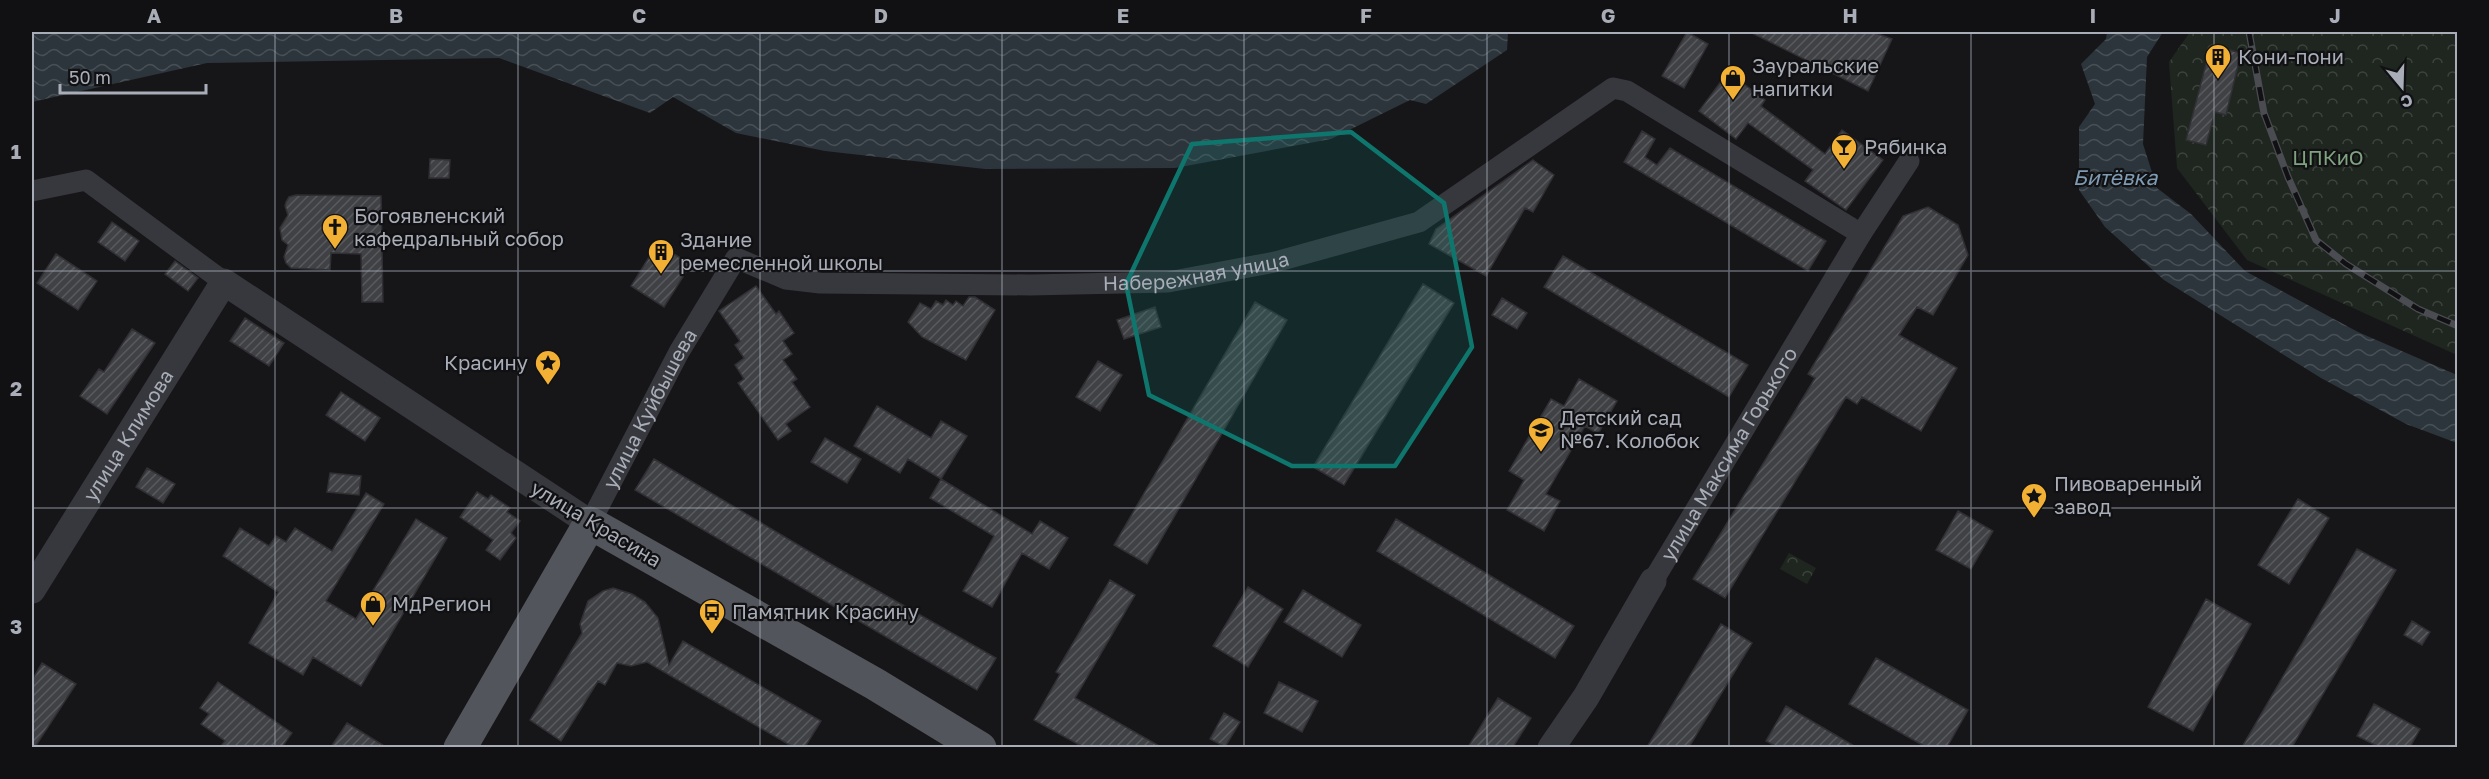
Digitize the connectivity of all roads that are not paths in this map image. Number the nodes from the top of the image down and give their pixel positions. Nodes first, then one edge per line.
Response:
1 (1909, 161) dead end
2 (32, 191) edge
3 (1861, 234) junction
4 (736, 258) joint
5 (224, 282) junction
6 (590, 523) junction
7 (1653, 581) joint
8 (32, 590) edge
9 (968, 745) edge
10 (460, 747) edge
11 (1551, 747) edge

1 - 3 street, улица Максима Горького
2 - 5 street
3 - 4 street, Набережная улица
3 - 7 street, улица Максима Горького
4 - 6 street, улица Куйбышева
5 - 6 street, улица Красина
5 - 8 street, улица Климова
6 - 9 main road, улица Красина
6 - 10 main road, улица Куйбышева
7 - 11 street, улица Максима Горького

